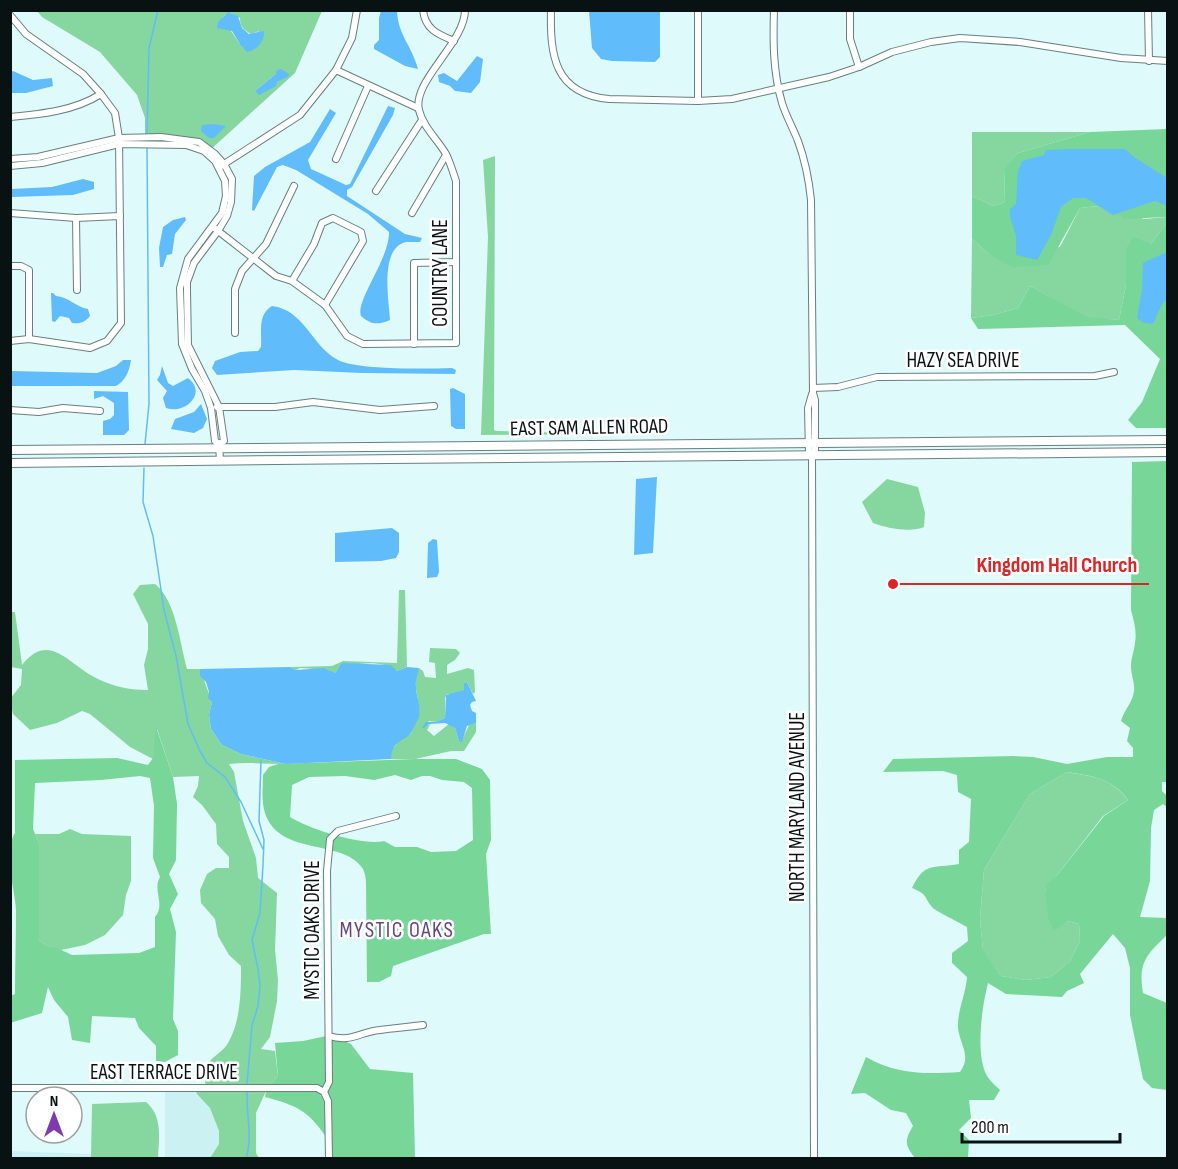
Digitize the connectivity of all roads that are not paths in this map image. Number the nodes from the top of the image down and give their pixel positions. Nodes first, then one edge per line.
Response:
1 (357, 10) edge
2 (423, 10) edge
3 (465, 10) edge
4 (551, 10) edge
5 (698, 10) edge
6 (774, 10) edge
7 (850, 10) edge
8 (1148, 10) edge
9 (10, 15) edge
10 (454, 41) junction
11 (1149, 61) junction
12 (1167, 61) edge
13 (858, 67) junction
14 (336, 70) junction
15 (368, 86) junction
16 (778, 88) junction
17 (101, 94) junction
18 (698, 101) junction
19 (418, 108) junction
20 (10, 117) edge
21 (422, 120) junction
22 (119, 141) junction
23 (446, 155) junction
24 (10, 159) edge
25 (336, 159) dead end
26 (221, 165) junction
27 (10, 166) edge
28 (294, 186) dead end
29 (376, 191) dead end
30 (10, 213) edge
31 (412, 213) dead end
32 (120, 216) junction
33 (76, 218) junction
34 (215, 229) junction
35 (255, 257) junction
36 (456, 262) junction
37 (10, 266) edge
38 (292, 281) junction
39 (77, 290) dead end
40 (326, 305) junction
41 (235, 333) dead end
42 (29, 339) junction
43 (10, 341) edge
44 (414, 344) junction
45 (1114, 372) dead end
46 (207, 390) junction
47 (813, 390) junction
48 (434, 406) dead end
49 (219, 407) junction
50 (211, 408) junction
51 (10, 410) edge
52 (100, 411) dead end
53 (221, 423) junction
54 (213, 424) junction
55 (1167, 440) edge
56 (812, 443) junction
57 (219, 446) junction
58 (10, 450) edge
59 (1167, 452) edge
60 (812, 454) junction
61 (220, 461) junction
62 (10, 463) edge
63 (396, 816) dead end
64 (423, 1025) dead end
65 (328, 1036) junction
66 (10, 1088) edge
67 (324, 1092) junction
68 (329, 1158) edge
69 (814, 1158) edge

1 - 14 street
2 - 10 street
3 - 10 street
4 - 18 street
5 - 18 street
6 - 16 street, NORTH MARYLAND AVENUE
7 - 13 street
8 - 11 street
9 - 17 street
10 - 19 street
11 - 12 street
11 - 13 street
13 - 16 street
14 - 15 street
14 - 26 street
15 - 19 street
15 - 25 street
16 - 18 street
16 - 47 street, NORTH MARYLAND AVENUE
17 - 20 street
17 - 22 street
19 - 21 street, COUNTRY LANE
21 - 23 street, COUNTRY LANE
21 - 29 street
22 - 24 street
22 - 26 street
22 - 27 street
22 - 32 street
23 - 31 street
23 - 36 street, COUNTRY LANE
26 - 34 street
28 - 35 street
30 - 33 street
32 - 33 street
32 - 42 street
33 - 39 street
34 - 35 street, COUNTRY LANE
34 - 46 street
35 - 38 street, COUNTRY LANE
35 - 41 street
36 - 44 street, COUNTRY LANE
36 - 44 street
37 - 42 street
38 - 40 street, COUNTRY LANE
38 - 40 street
40 - 44 street, COUNTRY LANE
42 - 43 street
45 - 47 street, HAZY SEA DRIVE
46 - 49 street
46 - 50 street
47 - 56 street, NORTH MARYLAND AVENUE
48 - 49 street
49 - 50 street
49 - 53 street
50 - 54 street
51 - 52 street
53 - 54 street
53 - 57 street
54 - 57 street
55 - 56 main road, EAST SAM ALLEN ROAD
56 - 57 main road, EAST SAM ALLEN ROAD
56 - 60 street, NORTH MARYLAND AVENUE
57 - 58 main road, EAST SAM ALLEN ROAD
57 - 61 street
59 - 60 main road
60 - 61 main road
60 - 69 street, NORTH MARYLAND AVENUE
61 - 62 main road
63 - 65 street, MYSTIC OAKS DRIVE
64 - 65 street
65 - 67 street, MYSTIC OAKS DRIVE
66 - 67 street, EAST TERRACE DRIVE
67 - 68 street, MYSTIC OAKS DRIVE

